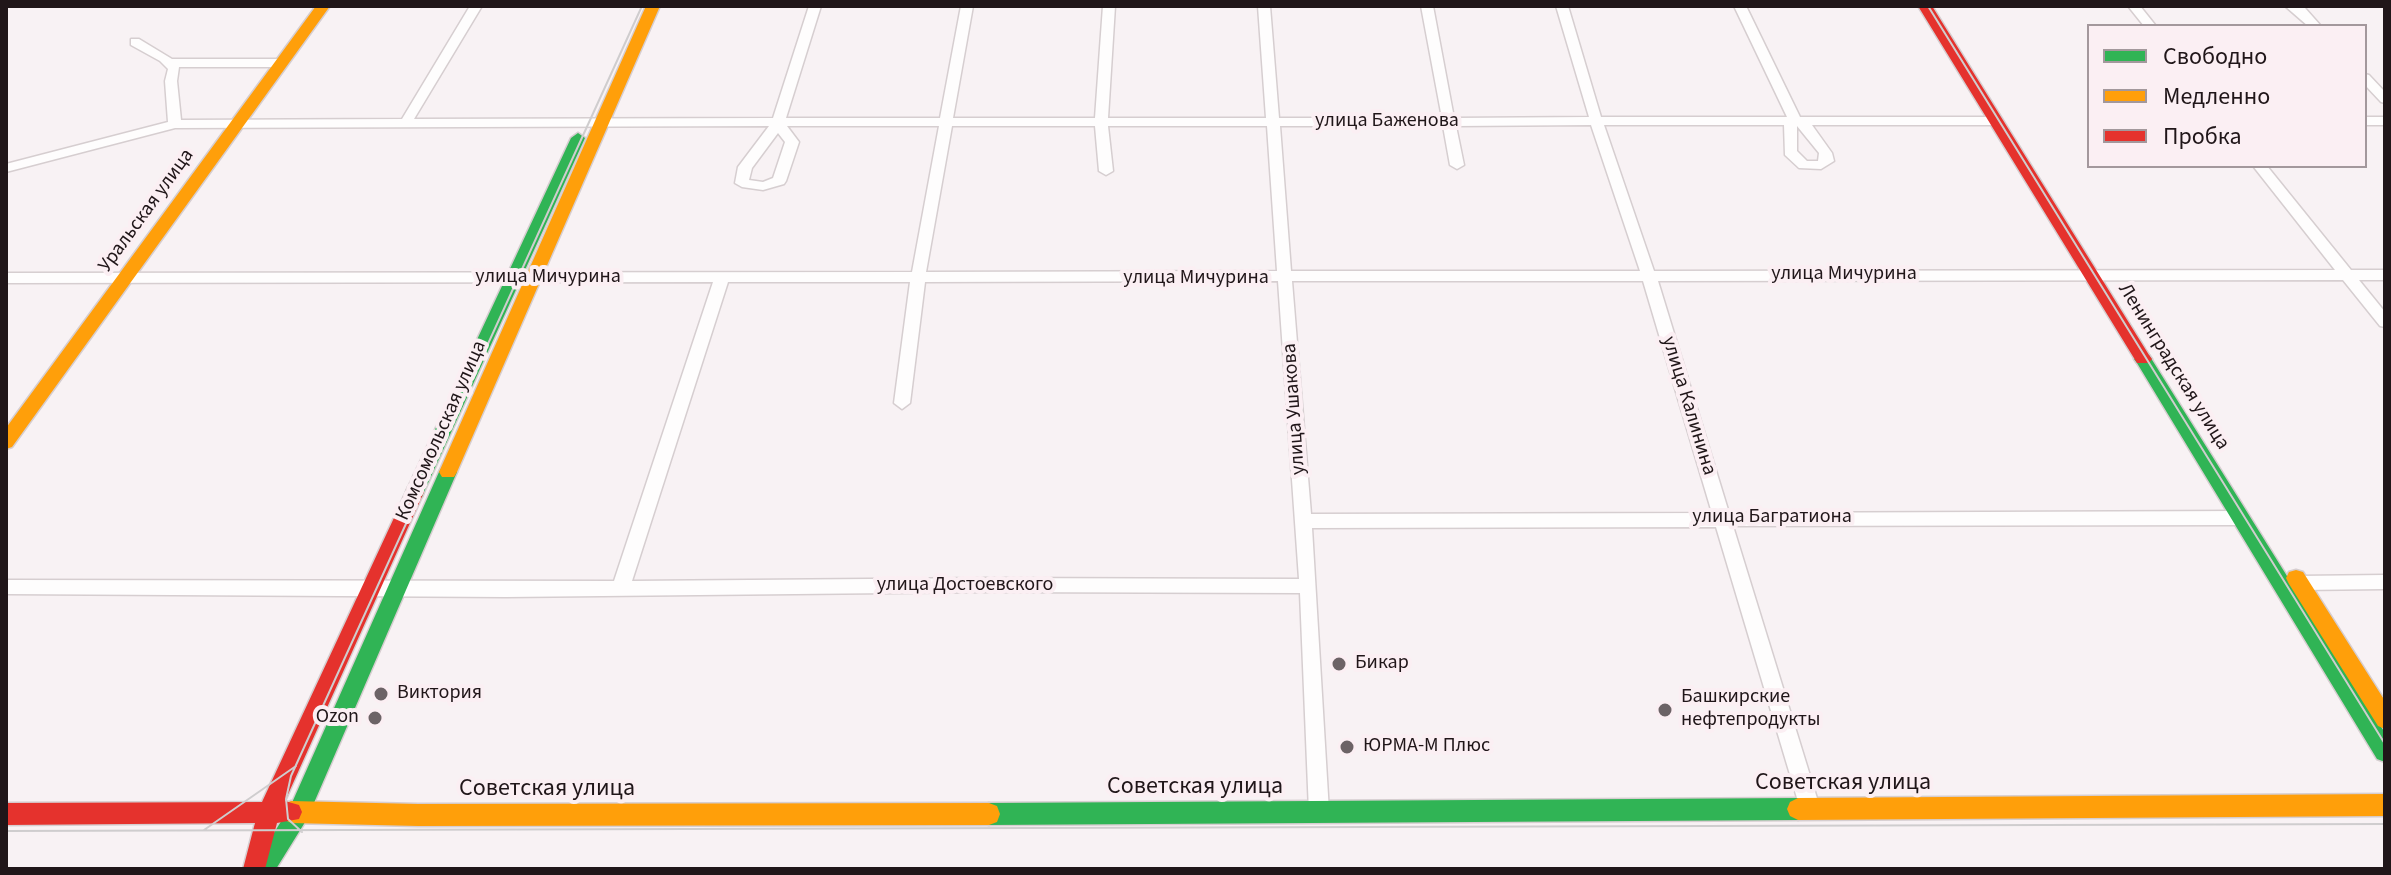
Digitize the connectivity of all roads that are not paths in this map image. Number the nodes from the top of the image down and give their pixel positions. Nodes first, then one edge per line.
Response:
1 (323, 6) edge
2 (476, 6) edge
3 (639, 6) edge
4 (653, 6) edge
5 (815, 6) edge
6 (967, 6) edge
7 (1109, 6) edge
8 (1264, 6) edge
9 (1427, 6) edge
10 (1562, 6) edge
11 (1740, 6) edge
12 (1925, 6) edge
13 (1936, 6) edge
14 (2134, 6) edge
15 (2291, 6) edge
16 (2148, 24) edge
17 (2313, 24) edge
18 (135, 42) dead end
19 (169, 63) junction
20 (282, 63) junction
21 (2367, 80) edge
22 (2385, 99) edge
23 (946, 121) junction
24 (1101, 121) junction
25 (1596, 121) junction
26 (1795, 121) junction
27 (1995, 121) junction
28 (406, 122) junction
29 (1273, 122) junction
30 (1451, 122) junction
31 (238, 123) junction
32 (593, 123) junction
33 (175, 124) junction
34 (778, 124) junction
35 (1457, 165) dead end
36 (6, 168) edge
37 (2262, 168) edge
38 (1106, 171) dead end
39 (2097, 274) junction
40 (2348, 275) junction
41 (2385, 275) edge
42 (126, 276) junction
43 (1649, 276) junction
44 (722, 277) junction
45 (6, 278) edge
46 (523, 279) junction
47 (918, 279) junction
48 (1285, 279) junction
49 (2385, 322) edge
50 (902, 403) dead end
51 (6, 442) edge
52 (2241, 518) junction
53 (1722, 519) junction
54 (1304, 521) junction
55 (2385, 582) edge
56 (2299, 583) junction
57 (1308, 586) junction
58 (6, 587) edge
59 (373, 588) junction
60 (621, 588) junction
61 (397, 590) junction
62 (2385, 719) edge
63 (2385, 752) edge
64 (2385, 805) edge
65 (1810, 808) junction
66 (269, 811) junction
67 (299, 812) junction
68 (1319, 812) junction
69 (6, 814) edge
70 (254, 869) edge
71 (263, 869) edge

1 - 20 main road, Уральская улица
2 - 28 street
3 - 32 main road, Комсомольская улица
4 - 32 main road, Комсомольская улица
5 - 34 street
6 - 23 street
7 - 24 street
8 - 29 street, улица Ушакова
9 - 30 street
10 - 25 street, улица Калинина
11 - 26 street
12 - 27 main road, Ленинградская улица
13 - 39 main road, Ленинградская улица
14 - 16 street
15 - 17 street
18 - 19 street
19 - 20 street
19 - 33 street
20 - 31 main road, Уральская улица
21 - 22 street
23 - 24 street, улица Баженова
23 - 34 street, улица Баженова
23 - 47 street
24 - 29 street, улица Баженова
24 - 38 street
25 - 26 street, улица Баженова
25 - 30 street, улица Баженова
25 - 43 street, улица Калинина
26 - 27 street, улица Баженова
27 - 39 main road, Ленинградская улица
28 - 31 street, улица Баженова
28 - 32 street, улица Баженова
29 - 30 street, улица Баженова
29 - 48 street, улица Ушакова
30 - 35 street
31 - 33 street, улица Баженова
31 - 42 main road, Уральская улица
32 - 34 street, улица Баженова
32 - 46 main road, Комсомольская улица
33 - 36 street, улица Баженова
34 - 34 street
37 - 40 street
39 - 40 street, улица Мичурина
39 - 43 street, улица Мичурина
39 - 52 main road, Ленинградская улица
39 - 56 main road, Ленинградская улица
40 - 41 street, улица Мичурина
40 - 49 street
42 - 45 street, улица Мичурина
42 - 46 street, улица Мичурина
42 - 51 main road, Уральская улица
43 - 48 street, улица Мичурина
43 - 53 street, улица Калинина
44 - 46 street, улица Мичурина
44 - 47 street, улица Мичурина
44 - 60 street
46 - 59 main road, Комсомольская улица
46 - 61 main road, Комсомольская улица
47 - 48 street, улица Мичурина
47 - 50 street
48 - 54 street, улица Ушакова
52 - 53 street, улица Багратиона
52 - 63 main road, Ленинградская улица
53 - 54 street, улица Багратиона
53 - 65 street, улица Калинина
54 - 57 street, улица Ушакова
55 - 56 street
56 - 62 main road, Ленинградская улица
57 - 60 street, улица Достоевского
57 - 68 street, улица Ушакова
58 - 59 street, улица Достоевского
59 - 61 street, улица Достоевского
59 - 66 main road, Комсомольская улица
60 - 61 street, улица Достоевского
61 - 67 main road, Комсомольская улица
64 - 65 main road, Советская улица
65 - 68 main road, Советская улица
66 - 67 main road, Советская улица
66 - 69 main road, Советская улица
66 - 70 main road, Комсомольская улица
67 - 68 main road, Советская улица
67 - 71 main road, Комсомольская улица

